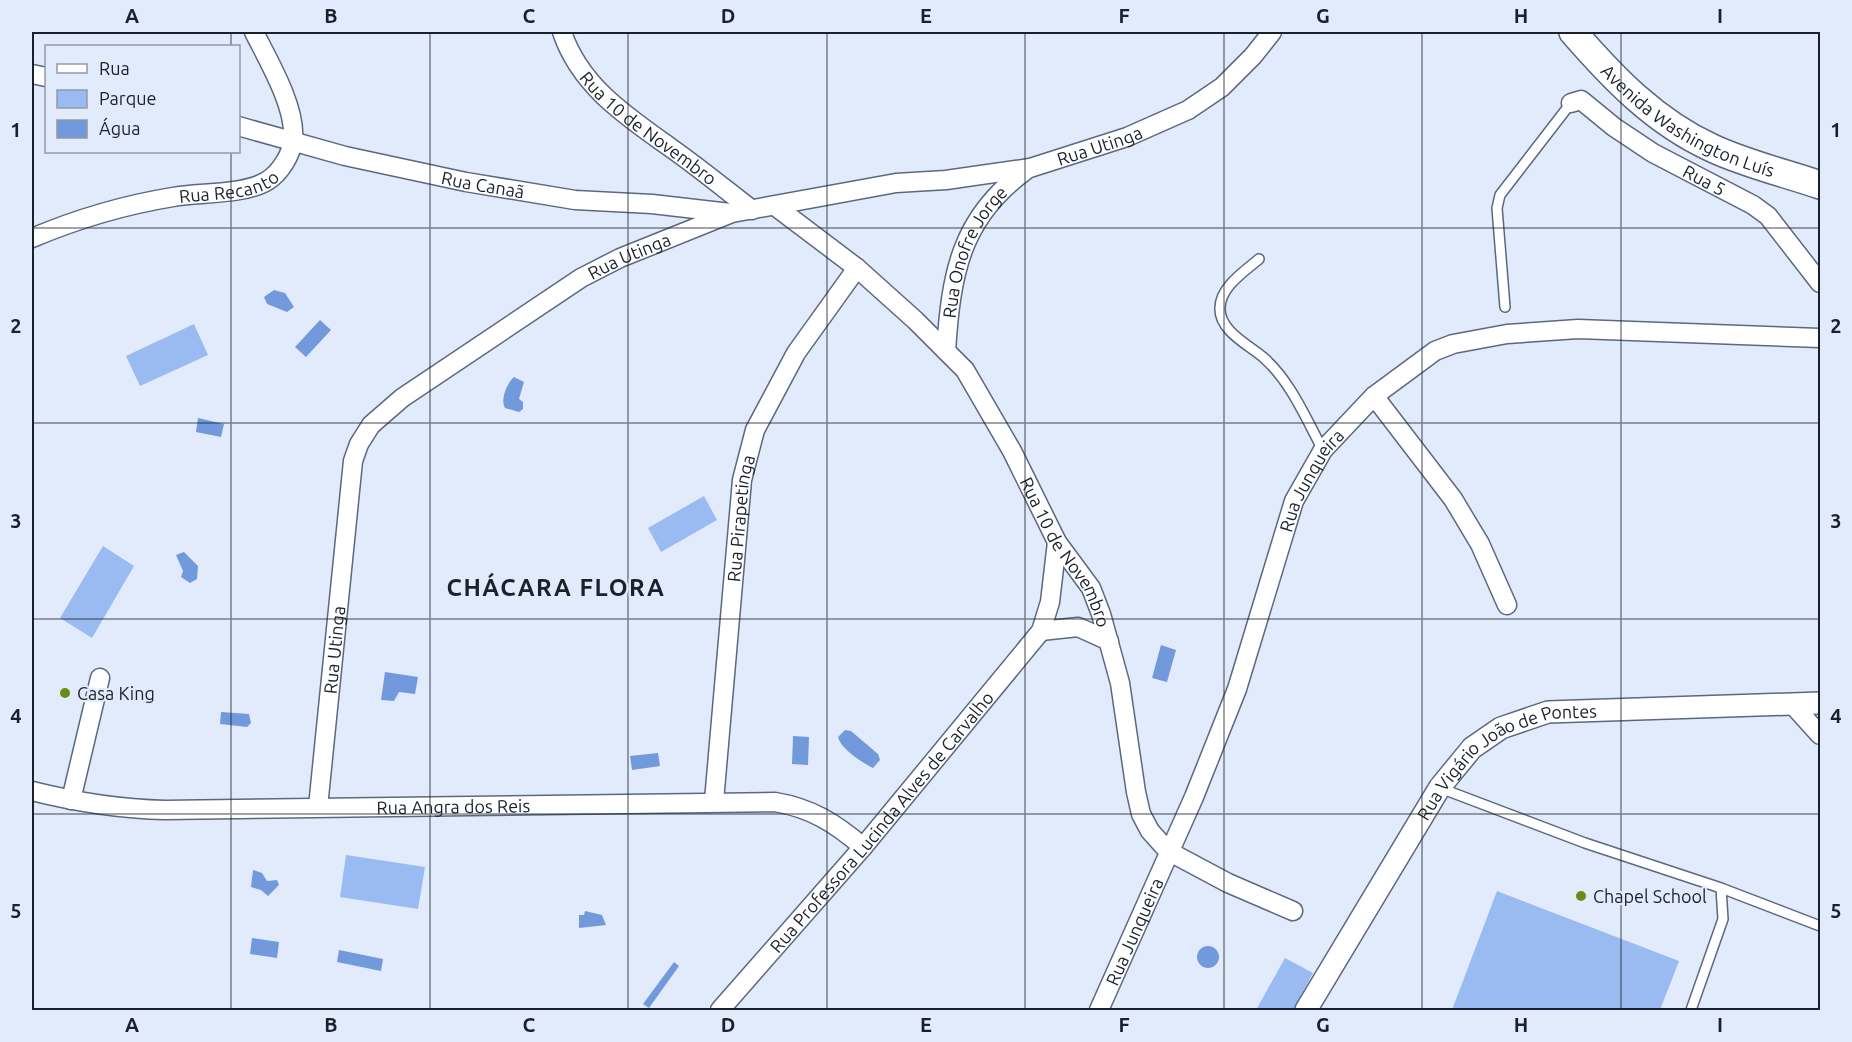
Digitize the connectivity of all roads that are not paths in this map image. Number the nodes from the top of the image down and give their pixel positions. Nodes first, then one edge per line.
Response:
1 (254, 32) edge
2 (562, 32) edge
3 (1272, 32) edge
4 (1573, 32) edge
5 (1571, 103) joint
6 (240, 126) edge
7 (293, 139) junction
8 (1030, 168) junction
9 (1821, 185) edge
10 (775, 206) junction
11 (752, 210) junction
12 (732, 213) junction
13 (32, 238) edge
14 (1259, 259) dead end
15 (857, 268) junction
16 (1821, 284) edge
17 (1505, 307) dead end
18 (1821, 338) edge
19 (946, 351) junction
20 (1374, 396) junction
21 (1323, 450) junction
22 (1057, 542) junction
23 (1508, 605) dead end
24 (1041, 631) junction
25 (1109, 640) junction
26 (100, 678) dead end
27 (1821, 703) edge
28 (1792, 704) junction
29 (1821, 735) edge
30 (1440, 787) junction
31 (32, 791) edge
32 (71, 800) junction
33 (714, 801) junction
34 (318, 807) junction
35 (863, 847) junction
36 (1168, 852) junction
37 (1721, 888) junction
38 (1293, 911) dead end
39 (1821, 926) edge
40 (1310, 1008) edge
41 (720, 1011) edge
42 (1099, 1011) edge
43 (1690, 1011) edge

1 - 7 street
2 - 11 street, Rua 10 de Novembro
3 - 8 street, Rua Utinga
4 - 9 main road, Avenida Washington Luís
5 - 16 street, Rua 5
5 - 17 lane
6 - 7 street, Rua Canaã
7 - 12 street, Rua Canaã
7 - 13 street, Rua Recanto
8 - 10 street, Rua Utinga
8 - 19 street, Rua Onofre Jorge
10 - 11 street, Rua Utinga
10 - 15 street, Rua 10 de Novembro
11 - 12 street, Rua Utinga
12 - 34 street, Rua Utinga
14 - 21 lane
15 - 19 street, Rua 10 de Novembro
15 - 33 street, Rua Pirapetinga
18 - 20 street, Rua Junqueira
19 - 22 street, Rua 10 de Novembro
20 - 21 street, Rua Junqueira
20 - 23 street
21 - 36 street, Rua Junqueira
22 - 24 street, Rua Professora Lucinda Alves de Carvalho
22 - 25 street, Rua 10 de Novembro
24 - 25 street
24 - 35 street, Rua Professora Lucinda Alves de Carvalho
25 - 36 street, Rua 10 de Novembro
26 - 32 street
27 - 28 street, Rua Vigário João de Pontes
28 - 29 street
28 - 30 street, Rua Vigário João de Pontes
30 - 37 lane
30 - 40 street, Rua Vigário João de Pontes
31 - 32 street, Rua Angra dos Reis
32 - 34 street, Rua Angra dos Reis
33 - 34 street, Rua Angra dos Reis
33 - 35 street, Rua Angra dos Reis
35 - 41 street, Rua Professora Lucinda Alves de Carvalho
36 - 38 street, Rua 10 de Novembro
36 - 42 street, Rua Junqueira
37 - 39 lane
37 - 43 lane

